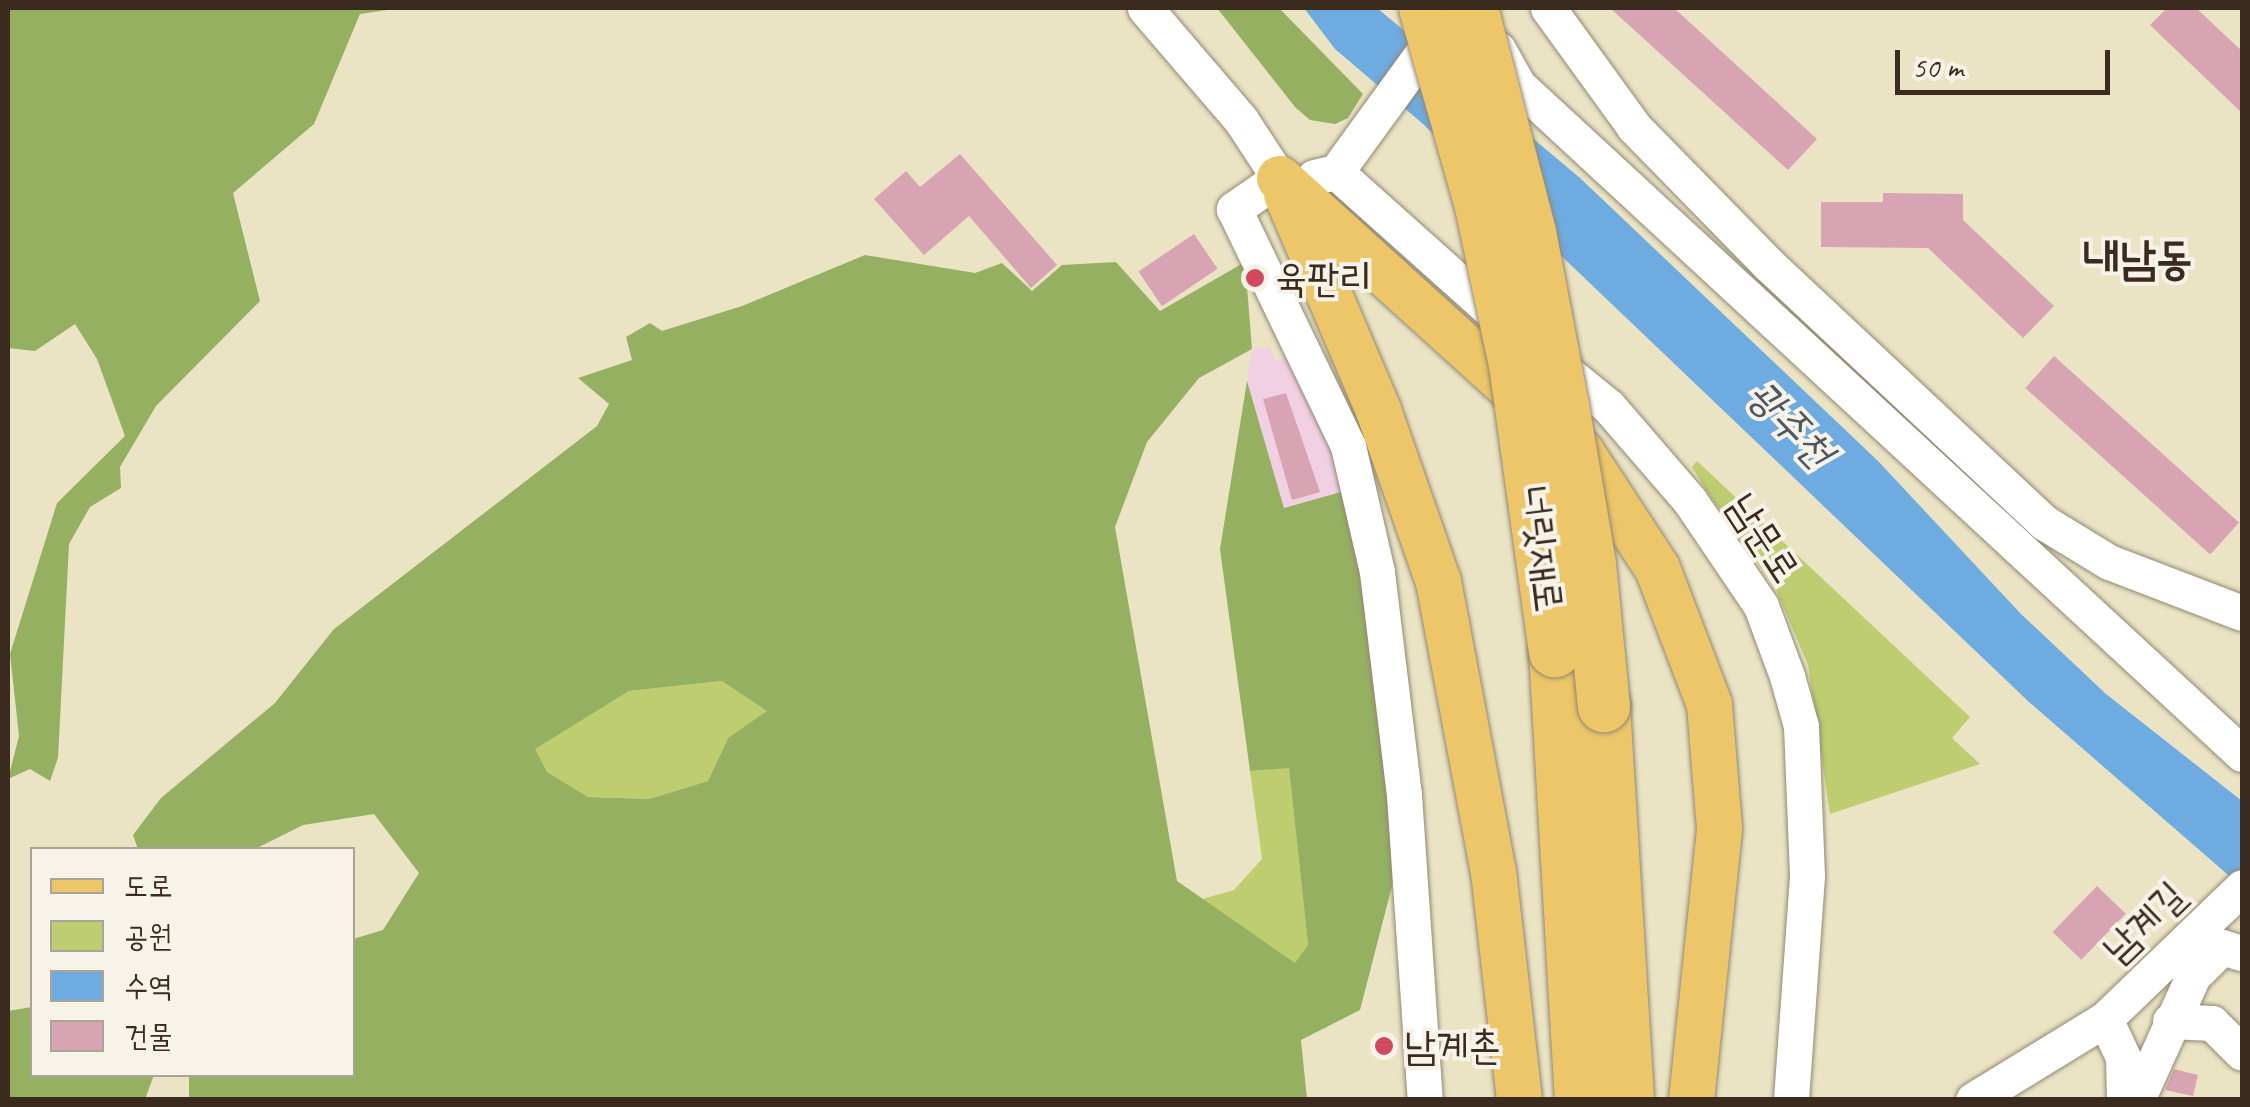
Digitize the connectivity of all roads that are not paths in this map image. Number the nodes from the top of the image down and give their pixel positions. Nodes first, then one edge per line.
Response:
1 (1145, 8) edge
2 (1496, 8) edge
3 (1548, 8) edge
4 (1448, 13) edge
5 (1336, 172) junction
6 (1279, 178) junction
7 (2242, 613) edge
8 (2242, 754) edge
9 (2242, 888) edge
10 (2242, 953) edge
11 (2105, 1019) junction
12 (2170, 1021) junction
13 (2242, 1053) edge
14 (1426, 1100) edge
15 (1519, 1100) edge
16 (1582, 1100) edge
17 (1628, 1100) edge
18 (1692, 1100) edge
19 (1790, 1100) edge
20 (1973, 1100) edge
21 (2124, 1100) edge
22 (2138, 1100) edge

1 - 6 street
2 - 8 street
3 - 7 street
4 - 5 street
4 - 16 highway, 너릿재로, bridge
4 - 17 highway, 너릿재로, bridge
5 - 6 street
5 - 19 street, 남문로
6 - 14 street
6 - 15 main road
6 - 18 main road
9 - 11 street, 남계길
10 - 12 street, 남계길
11 - 20 street, 남계길
11 - 21 street, 남계길
12 - 13 street
12 - 22 street, 남계길

